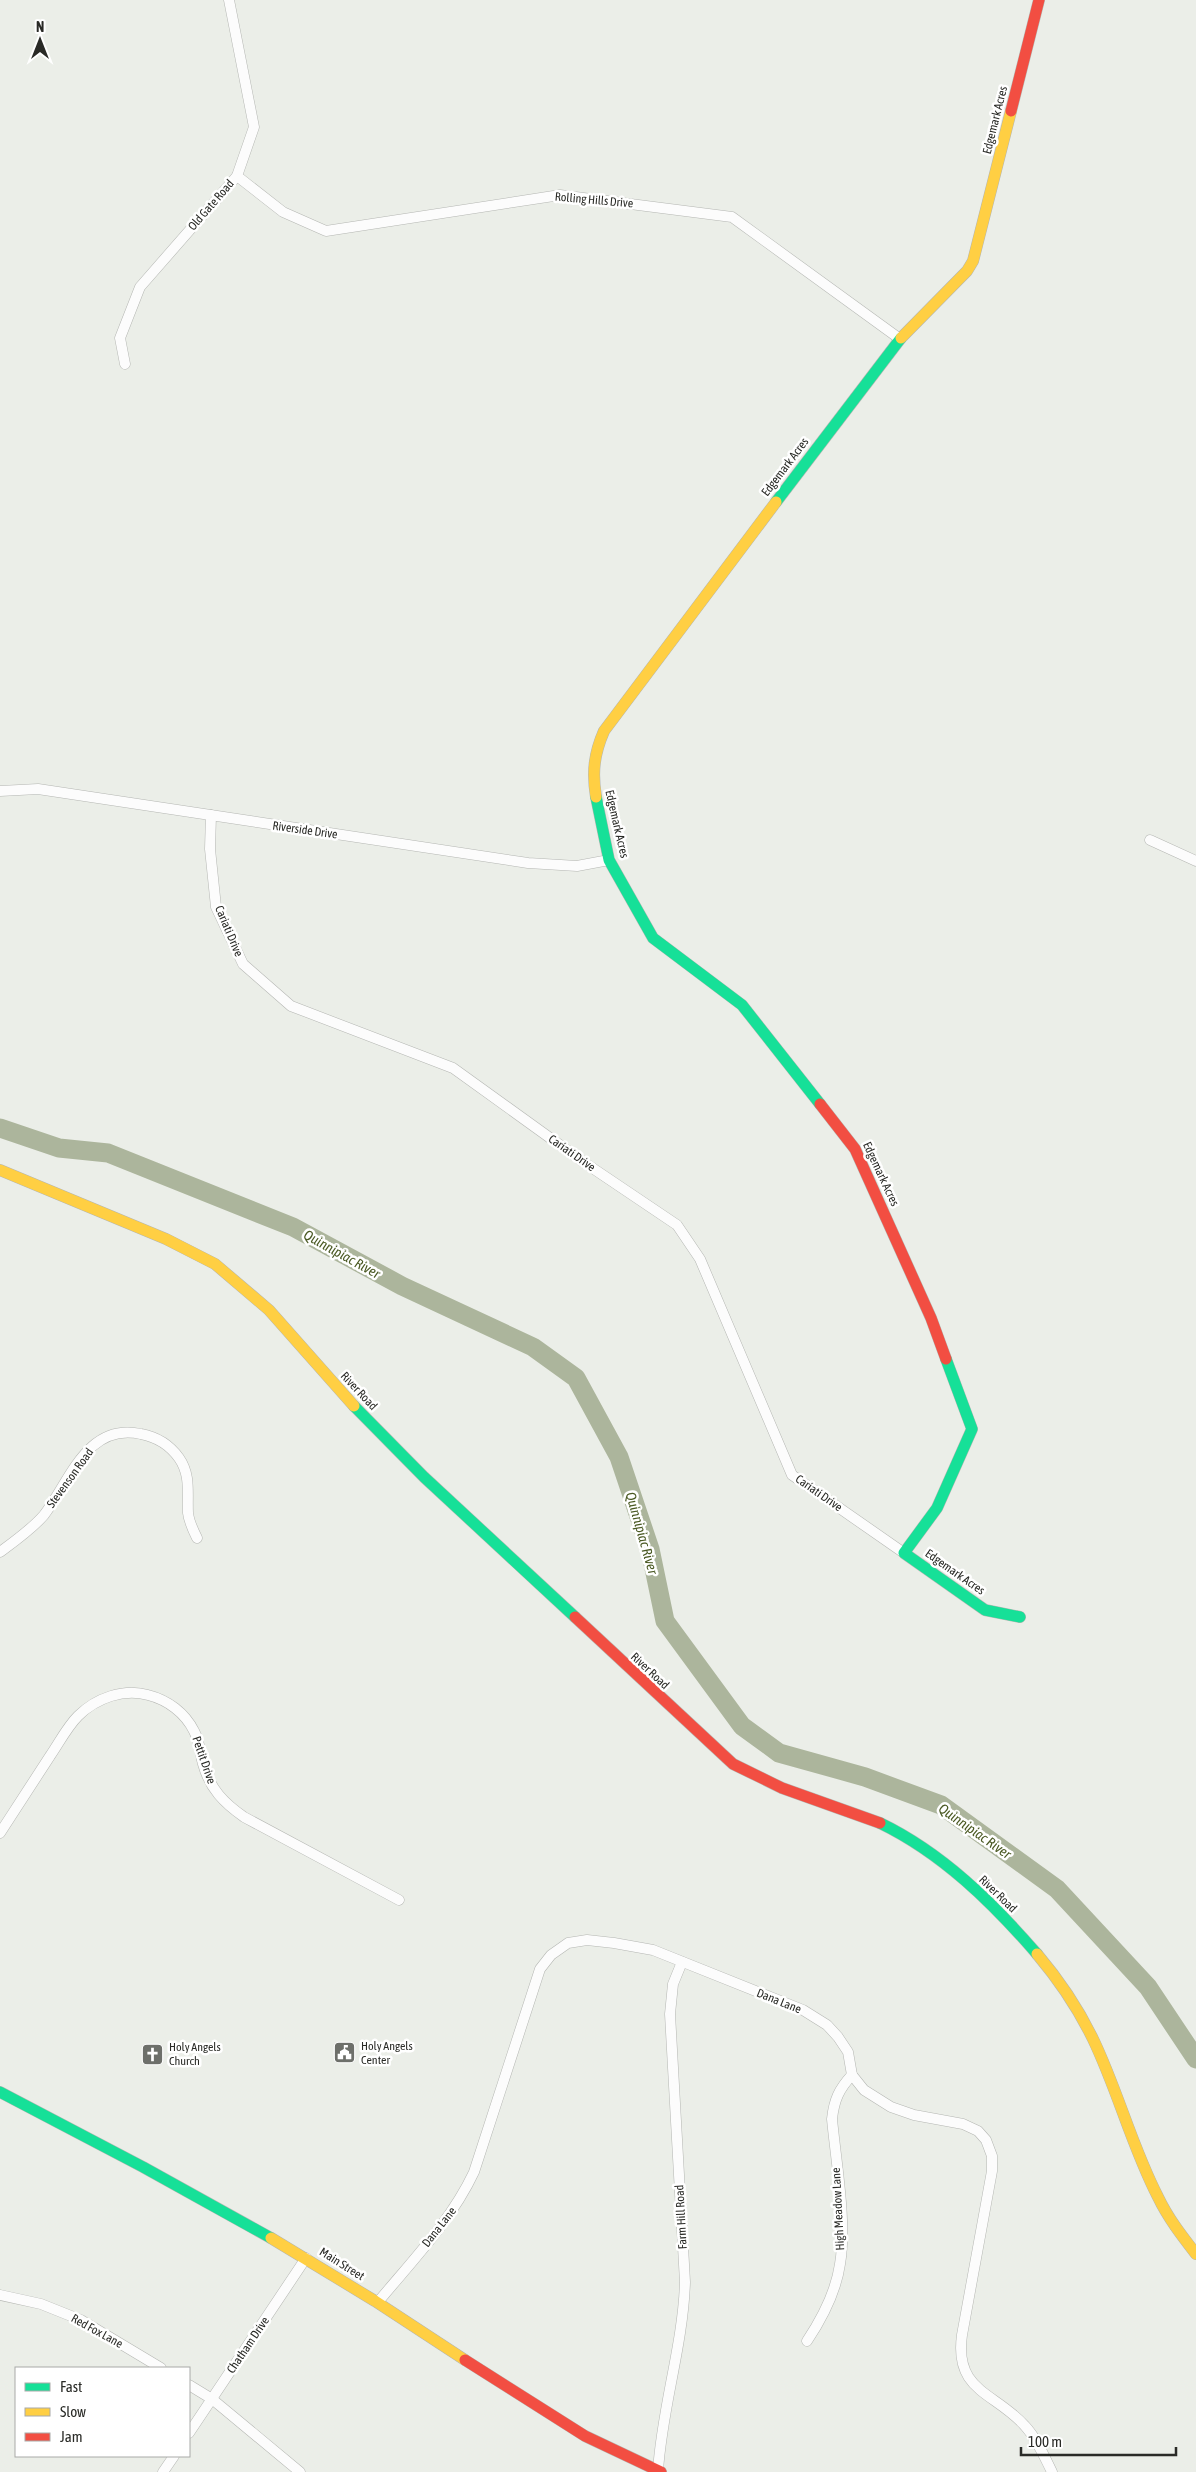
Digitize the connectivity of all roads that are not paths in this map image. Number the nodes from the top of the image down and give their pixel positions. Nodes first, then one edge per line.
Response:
1 (229, 0) edge
2 (1039, 0) edge
3 (237, 176) junction
4 (900, 339) junction
5 (125, 364) dead end
6 (0, 791) edge
7 (210, 815) junction
8 (1150, 840) dead end
9 (609, 860) junction
10 (1196, 861) edge
11 (0, 1170) edge
12 (197, 1538) dead end
13 (0, 1552) edge
14 (904, 1553) junction
15 (1020, 1617) dead end
16 (0, 1833) edge
17 (399, 1900) dead end
18 (682, 1962) junction
19 (852, 2075) junction
20 (0, 2092) edge
21 (1191, 2239) edge
22 (1196, 2254) edge
23 (306, 2258) junction
24 (0, 2295) edge
25 (378, 2302) junction
26 (808, 2341) dead end
27 (159, 2367) edge
28 (190, 2386) edge
29 (212, 2399) junction
30 (190, 2432) edge
31 (173, 2457) edge
32 (163, 2472) edge
33 (300, 2472) edge
34 (660, 2472) edge
35 (1052, 2472) edge

1 - 3 street, Old Gate Road
2 - 4 main road, Edgemark Acres
3 - 4 street, Rolling Hills Drive
3 - 5 street, Old Gate Road
4 - 9 main road, Edgemark Acres
6 - 7 street, Riverside Drive
7 - 9 street, Riverside Drive
7 - 14 street, Cariati Drive
8 - 10 street
9 - 14 main road, Edgemark Acres
11 - 21 main road, River Road
12 - 13 street, Stevenson Road
14 - 15 main road, Edgemark Acres
16 - 17 street, Pettit Drive
18 - 19 street, Dana Lane
18 - 25 street, Dana Lane
18 - 34 street, Farm Hill Road
19 - 26 street, High Meadow Lane
19 - 35 street
20 - 23 main road, Main Street
21 - 22 main road, River Road
23 - 25 main road, Main Street
23 - 29 street, Chatham Drive
24 - 27 street, Red Fox Lane
25 - 34 main road, Main Street
28 - 29 street
29 - 30 street, Chatham Drive
29 - 33 street
31 - 32 street

